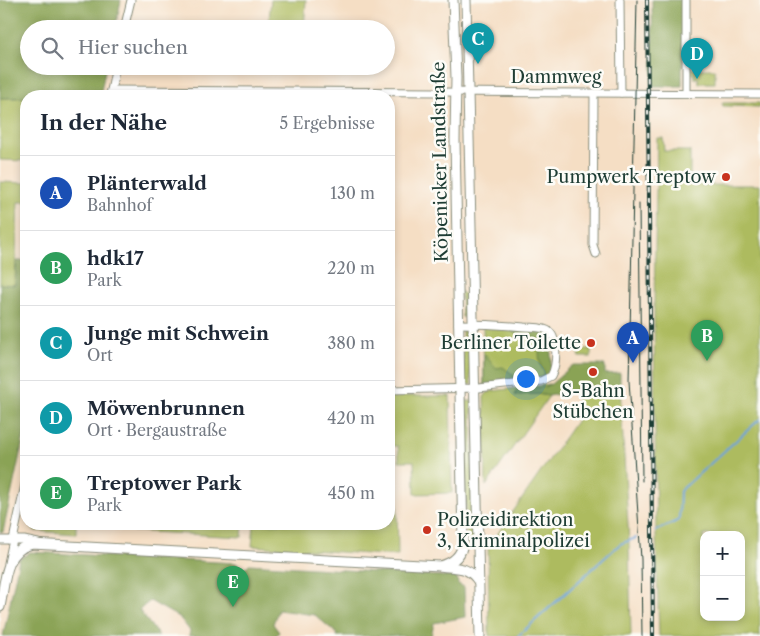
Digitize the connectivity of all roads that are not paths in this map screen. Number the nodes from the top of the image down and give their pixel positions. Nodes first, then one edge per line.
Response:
1 (131, 0) edge
2 (453, 0) edge
3 (466, 0) edge
4 (620, 0) edge
5 (686, 0) edge
6 (126, 20) edge
7 (114, 75) edge
8 (111, 90) edge
9 (455, 92) junction
10 (468, 92) junction
11 (594, 92) junction
12 (395, 93) edge
13 (621, 93) junction
14 (686, 93) junction
15 (760, 94) edge
16 (596, 254) dead end
17 (458, 324) junction
18 (474, 324) junction
19 (475, 388) junction
20 (460, 389) junction
21 (395, 390) edge
22 (20, 506) edge
23 (0, 540) edge
24 (12, 541) junction
25 (44, 544) junction
26 (440, 566) junction
27 (7, 568) junction
28 (478, 582) junction
29 (0, 607) edge
30 (480, 636) edge

1 - 6 street
2 - 9 main road, Köpenicker Landstraße
3 - 10 main road, Köpenicker Landstraße
4 - 13 street
5 - 14 street
7 - 8 street
9 - 10 street, Dammweg
9 - 12 street, Dammweg
9 - 17 main road, Köpenicker Landstraße
10 - 11 street, Dammweg
10 - 18 main road, Köpenicker Landstraße
11 - 13 street, Dammweg
11 - 16 street
13 - 14 street, Dammweg
14 - 15 street, Dammweg
17 - 18 street
17 - 20 main road, Köpenicker Landstraße
18 - 19 main road, Köpenicker Landstraße
18 - 19 street
19 - 20 street
19 - 28 main road, Köpenicker Landstraße
20 - 21 street
20 - 26 main road, Köpenicker Landstraße
22 - 24 street
23 - 24 street
24 - 25 street
24 - 27 street
25 - 26 main road
25 - 27 main road
26 - 28 main road
27 - 29 main road
28 - 30 main road, Köpenicker Landstraße

